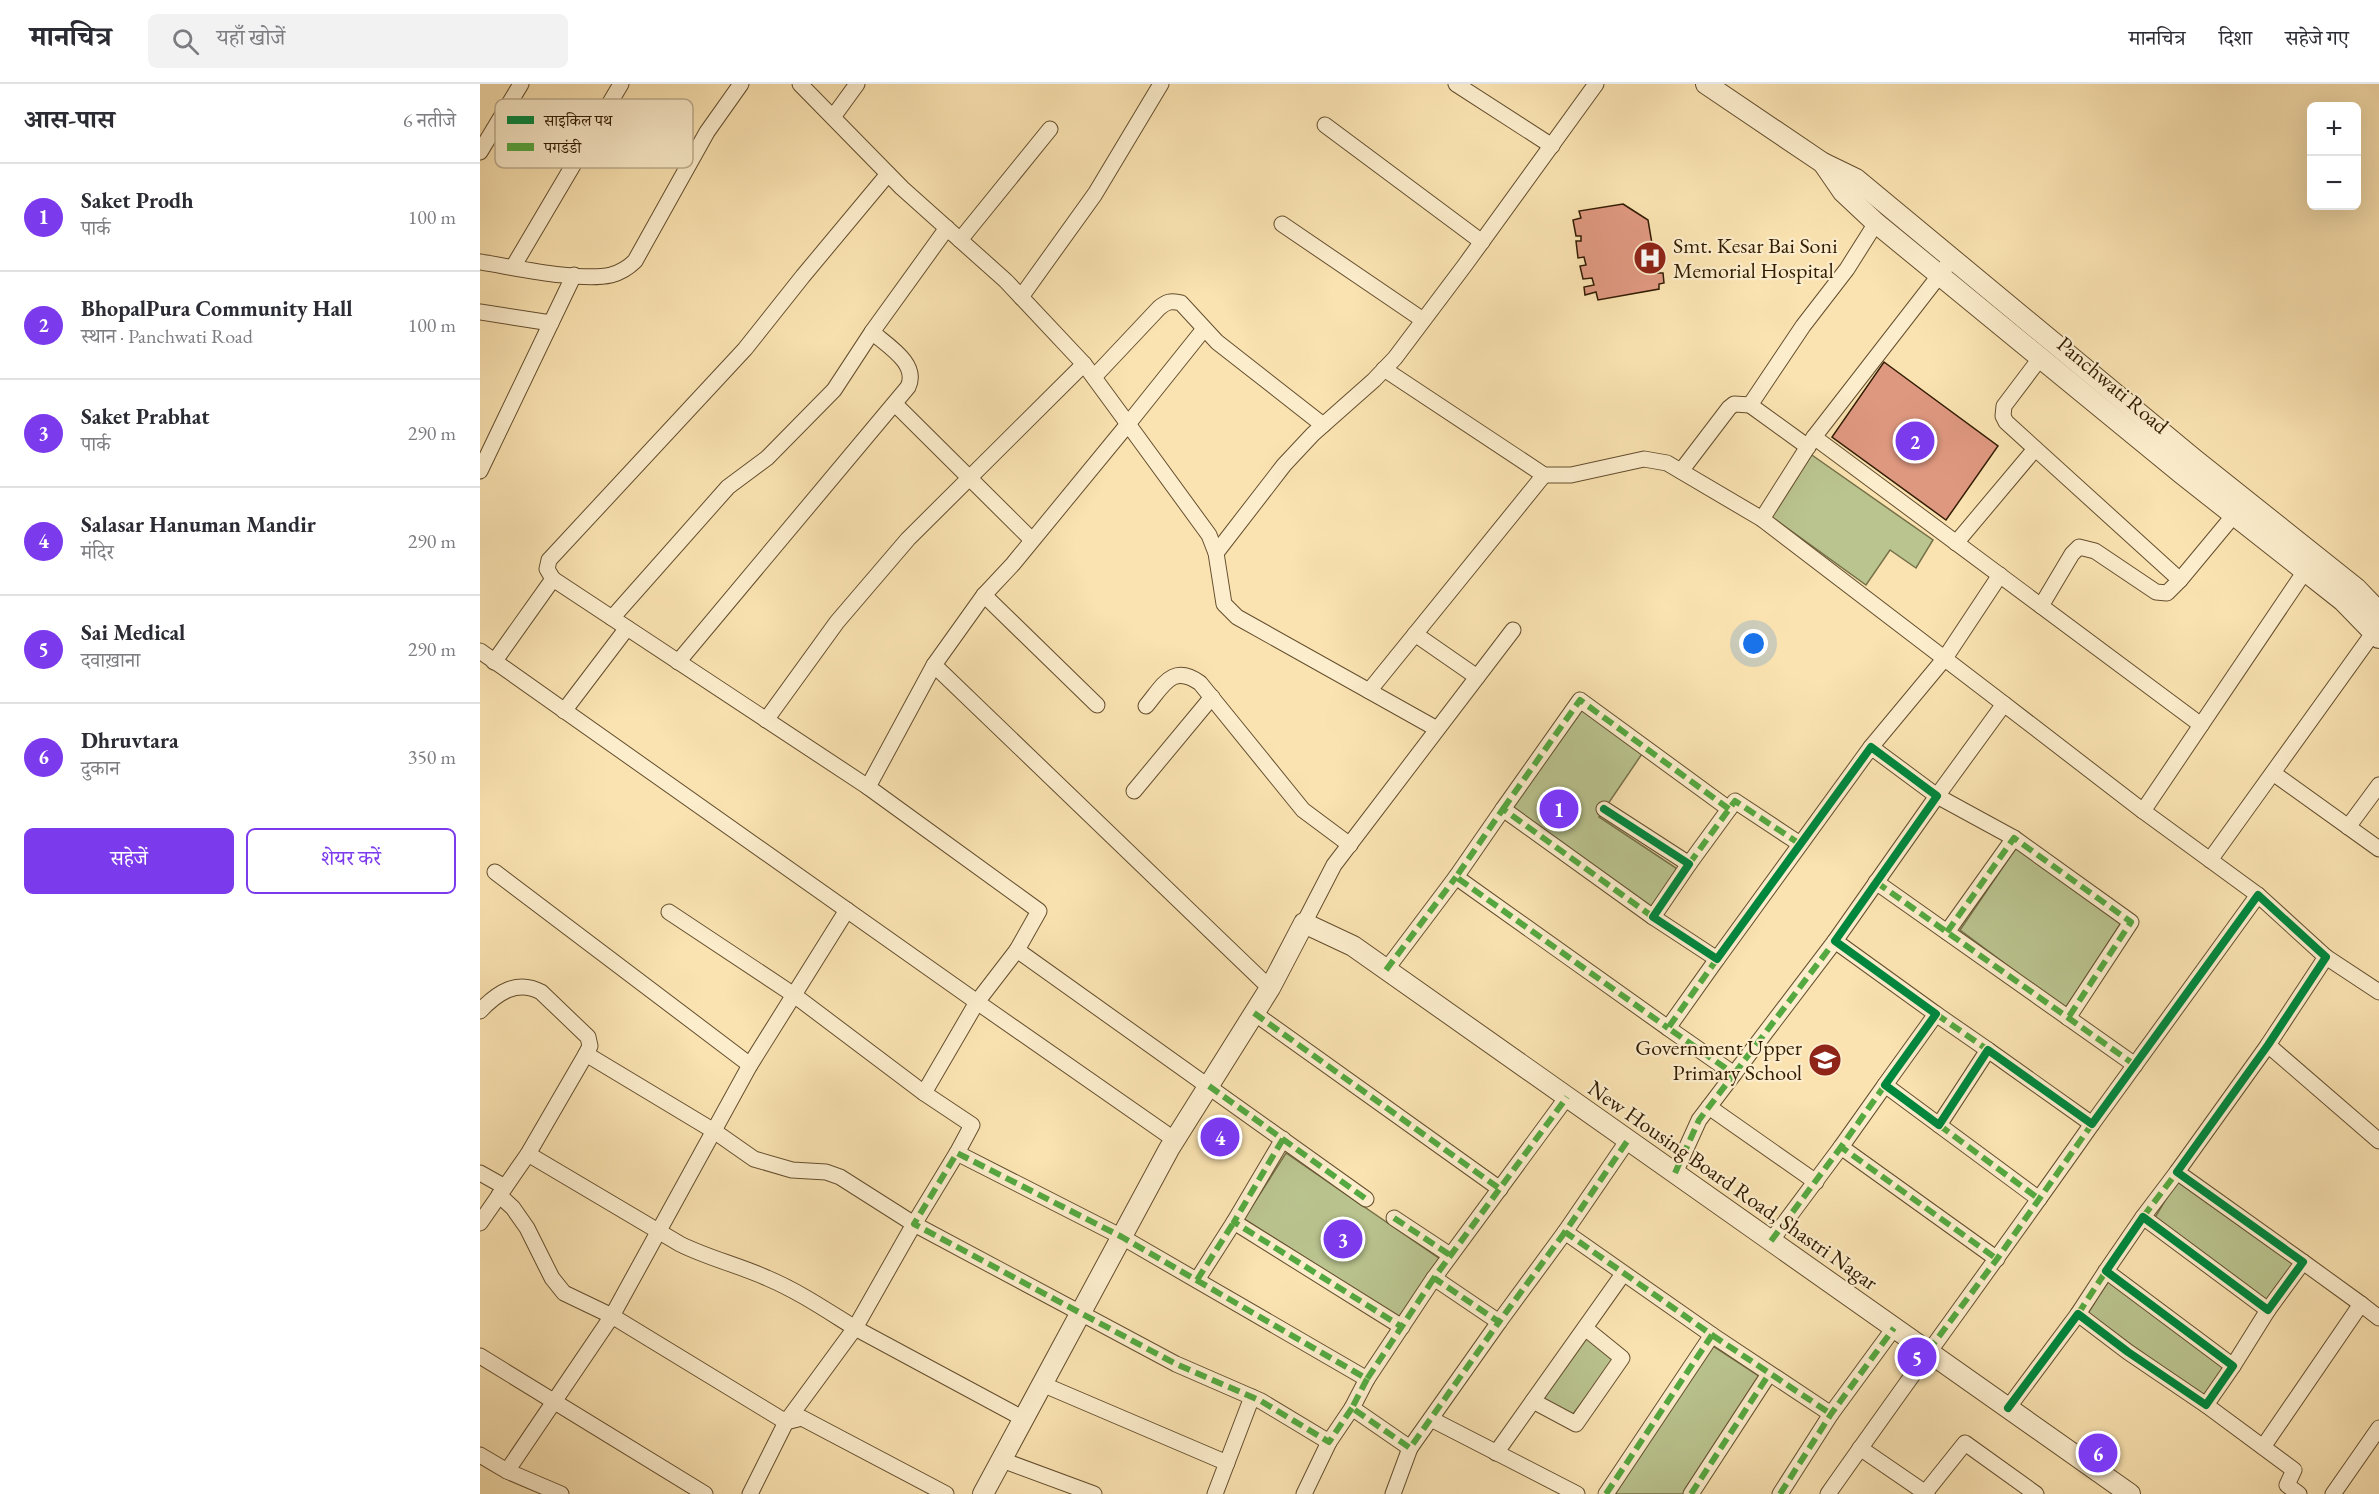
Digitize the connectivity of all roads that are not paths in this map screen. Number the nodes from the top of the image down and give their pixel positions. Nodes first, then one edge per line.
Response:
1 (521, 84) edge
2 (621, 84) edge
3 (741, 84) edge
4 (800, 84) edge
5 (857, 84) edge
6 (1161, 84) edge
7 (1456, 84) edge
8 (1596, 84) edge
9 (1706, 84) edge
10 (512, 99) edge
11 (612, 99) edge
12 (833, 117) junction
13 (1325, 125) dead end
14 (495, 127) edge
15 (1050, 129) dead end
16 (1552, 146) junction
17 (480, 152) edge
18 (693, 157) edge
19 (1823, 163) junction
20 (571, 168) edge
21 (687, 168) edge
22 (888, 174) junction
23 (1876, 223) junction
24 (1282, 224) dead end
25 (947, 228) junction
26 (960, 240) junction
27 (1482, 242) junction
28 (480, 262) edge
29 (513, 267) junction
30 (1946, 267) junction
31 (574, 275) junction
32 (1022, 297) junction
33 (480, 312) edge
34 (1423, 320) junction
35 (551, 323) junction
36 (1204, 330) junction
37 (872, 332) junction
38 (2041, 357) junction
39 (1084, 364) junction
40 (1384, 369) junction
41 (1094, 377) junction
42 (895, 404) junction
43 (1750, 405) junction
44 (1128, 424) junction
45 (1323, 425) junction
46 (1811, 442) junction
47 (2035, 449) junction
48 (480, 471) edge
49 (1681, 471) junction
50 (1544, 475) junction
51 (968, 478) junction
52 (2234, 515) junction
53 (1762, 519) junction
54 (1032, 540) junction
55 (1956, 543) junction
56 (1216, 553) junction
57 (2311, 564) junction
58 (2000, 575) junction
59 (553, 579) junction
60 (2180, 580) junction
61 (984, 595) junction
62 (2041, 606) junction
63 (2379, 612) edge
64 (612, 618) junction
65 (627, 628) junction
66 (1513, 630) dead end
67 (2377, 631) edge
68 (1415, 634) junction
69 (480, 651) edge
70 (1945, 658) junction
71 (494, 662) junction
72 (678, 662) junction
73 (934, 665) junction
74 (1477, 677) junction
75 (1369, 691) junction
76 (1212, 697) junction
77 (2004, 704) junction
78 (1097, 705) dead end
79 (1146, 706) dead end
80 (564, 711) junction
81 (766, 720) junction
82 (2201, 725) junction
83 (1437, 729) junction
84 (1870, 747) junction
85 (2273, 773) junction
86 (2379, 785) edge
87 (868, 787) junction
88 (1134, 791) dead end
89 (1937, 796) junction
90 (1729, 808) junction
91 (1503, 809) junction
92 (1604, 809) dead end
93 (2143, 811) junction
94 (2348, 827) junction
95 (2014, 838) junction
96 (1800, 844) junction
97 (1350, 845) junction
98 (2379, 849) edge
99 (2210, 860) junction
100 (1689, 864) junction
101 (495, 872) dead end
102 (1456, 877) junction
103 (1876, 882) junction
104 (2258, 895) junction
105 (848, 910) junction
106 (669, 912) dead end
107 (1653, 917) junction
108 (1305, 923) junction
109 (1947, 932) junction
110 (1835, 942) junction
111 (1017, 950) junction
112 (2326, 957) junction
113 (1717, 959) junction
114 (1386, 970) junction
115 (1270, 988) junction
116 (2379, 992) edge
117 (794, 995) junction
118 (977, 1002) junction
119 (480, 1011) edge
120 (1254, 1012) junction
121 (1936, 1014) junction
122 (2068, 1018) junction
123 (1668, 1028) junction
124 (2268, 1045) junction
125 (1989, 1050) junction
126 (586, 1054) junction
127 (750, 1065) junction
128 (2135, 1065) junction
129 (1734, 1074) junction
130 (1885, 1085) junction
131 (1209, 1086) junction
132 (924, 1093) junction
133 (1567, 1097) junction
134 (1709, 1107) junction
135 (2092, 1124) junction
136 (1939, 1125) junction
137 (714, 1131) junction
138 (1283, 1139) junction
139 (1175, 1140) junction
140 (1628, 1140) junction
141 (2379, 1141) edge
142 (1842, 1148) junction
143 (957, 1153) junction
144 (528, 1154) junction
145 (2176, 1172) junction
146 (480, 1173) edge
147 (1674, 1173) junction
148 (1816, 1182) junction
149 (1500, 1189) junction
150 (502, 1191) junction
151 (1366, 1199) dead end
152 (2039, 1199) junction
153 (2143, 1217) junction
154 (1394, 1218) dead end
155 (1234, 1222) junction
156 (480, 1223) edge
157 (914, 1224) junction
158 (658, 1231) junction
159 (1565, 1232) junction
160 (1122, 1237) junction
161 (1771, 1241) junction
162 (1450, 1256) junction
163 (1997, 1259) junction
164 (2302, 1262) junction
165 (2106, 1271) junction
166 (1623, 1274) junction
167 (1434, 1278) junction
168 (1197, 1280) junction
169 (2361, 1304) junction
170 (2268, 1310) junction
171 (1080, 1313) junction
172 (2078, 1314) junction
173 (612, 1316) junction
174 (2379, 1318) edge
175 (1499, 1322) junction
176 (1402, 1327) junction
177 (855, 1328) junction
178 (1585, 1328) junction
179 (1894, 1328) junction
180 (1712, 1335) junction
181 (1928, 1351) junction
182 (480, 1356) edge
183 (2233, 1366) junction
184 (1768, 1374) junction
185 (1367, 1379) junction
186 (1042, 1384) junction
187 (1252, 1397) junction
188 (553, 1401) junction
189 (1533, 1401) junction
190 (2206, 1405) junction
191 (1352, 1408) junction
192 (2008, 1408) junction
193 (1831, 1414) junction
194 (1024, 1419) junction
195 (1431, 1419) junction
196 (786, 1422) junction
197 (2379, 1428) edge
198 (1329, 1442) junction
199 (2263, 1447) junction
200 (1410, 1448) junction
201 (1860, 1448) junction
202 (1497, 1453) junction
203 (480, 1455) edge
204 (1002, 1460) junction
205 (1227, 1463) junction
206 (507, 1471) junction
207 (2015, 1488) edge
208 (752, 1490) edge
209 (2118, 1491) edge
210 (1926, 1493) edge
211 (561, 1494) edge
212 (705, 1494) edge
213 (767, 1494) edge
214 (946, 1494) edge
215 (983, 1494) edge
216 (1094, 1494) edge
217 (1215, 1494) edge
218 (1304, 1494) edge
219 (1393, 1494) edge
220 (1577, 1494) edge
221 (1606, 1494) edge
222 (1690, 1494) edge
223 (1780, 1494) edge
224 (1828, 1494) edge
225 (2036, 1494) edge
226 (2298, 1494) edge
227 (2333, 1494) edge

1 - 10 street
2 - 11 street
3 - 18 street
4 - 12 street
5 - 12 street
6 - 32 street
7 - 16 street
8 - 16 street
9 - 19 street, Panchwati Road
12 - 22 street
13 - 27 street
14 - 17 street
15 - 26 street
16 - 27 street
19 - 23 street, Panchwati Road
19 - 30 street, Panchwati Road
20 - 29 street
21 - 31 street
22 - 25 street
22 - 59 street
23 - 30 street, Panchwati Road
23 - 43 street
24 - 34 street
25 - 26 street
25 - 37 street
26 - 32 street
27 - 34 street
28 - 29 street
29 - 31 street
30 - 38 street, Panchwati Road
30 - 46 street
30 - 57 street, Panchwati Road
31 - 35 street
32 - 39 street
33 - 35 street
34 - 40 street
35 - 48 street
36 - 41 street
36 - 44 street
36 - 45 street
37 - 42 street
37 - 64 street
38 - 47 street
38 - 52 street, Panchwati Road
39 - 41 street
39 - 51 street
40 - 45 street
40 - 50 street
41 - 44 street
42 - 51 street
42 - 72 street
43 - 46 street
43 - 49 street
44 - 54 street
44 - 56 street
45 - 56 street
46 - 53 street
46 - 55 street
47 - 55 street
47 - 60 street
49 - 50 street
49 - 53 street
50 - 68 street
51 - 54 street
51 - 81 street
52 - 57 street, Panchwati Road
52 - 60 street
53 - 70 street
54 - 61 street
55 - 58 street
56 - 75 street
57 - 63 street, Panchwati Road
57 - 67 street, Panchwati Road
57 - 82 street
58 - 62 street
58 - 70 street
59 - 64 street
59 - 71 street
60 - 62 street
61 - 73 street
61 - 78 street
62 - 82 street
64 - 65 street
65 - 72 street
65 - 80 street
66 - 74 street
67 - 85 street
68 - 74 street
68 - 75 street
69 - 71 street
70 - 77 street
70 - 84 street
71 - 80 street
72 - 81 street
73 - 87 street
73 - 115 street
74 - 83 street
75 - 83 street
76 - 79 street
76 - 88 street
76 - 97 street
77 - 89 street
77 - 93 street
80 - 105 street
81 - 87 street
82 - 93 street
83 - 97 street
84 - 89 street
84 - 96 street
85 - 94 street
85 - 99 street
86 - 94 street
87 - 111 street
89 - 95 street
89 - 103 street
90 - 91 street
90 - 96 street
90 - 100 street
91 - 102 street
91 - 107 street
92 - 100 street
93 - 99 street
94 - 98 street
95 - 109 street
95 - 122 street
96 - 113 street
97 - 108 street
99 - 104 street
100 - 107 street
101 - 127 street
102 - 114 street
102 - 123 street
103 - 109 street
103 - 110 street
104 - 112 street
104 - 128 street
105 - 117 street
105 - 118 street
106 - 117 street
107 - 113 street
108 - 114 street, New Housing Board Road, Shastri Nagar
108 - 115 street
109 - 122 street
110 - 121 street
110 - 129 street
111 - 118 street
111 - 131 street
112 - 116 street
112 - 124 street
113 - 123 street
114 - 133 street, New Housing Board Road, Shastri Nagar
115 - 120 street
117 - 127 street
117 - 132 street
118 - 132 street
118 - 139 street
119 - 126 street
120 - 131 street
120 - 149 street
121 - 125 street
121 - 130 street
122 - 128 street
123 - 129 street
124 - 141 street
124 - 145 street
125 - 135 street
125 - 136 street
126 - 137 street
126 - 144 street
127 - 137 street
128 - 135 street
129 - 134 street
130 - 136 street
130 - 142 street
131 - 138 street
131 - 139 street
132 - 143 street
133 - 140 street, New Housing Board Road, Shastri Nagar
133 - 149 street
134 - 147 street
134 - 148 street
135 - 152 street
136 - 152 street
137 - 157 street
137 - 158 street
138 - 151 street
138 - 155 street
139 - 160 street
140 - 147 street, New Housing Board Road, Shastri Nagar
140 - 159 street
142 - 148 street
142 - 163 street
143 - 157 street
143 - 160 street
144 - 150 street
144 - 158 street
145 - 153 street
145 - 164 street
146 - 150 street
147 - 161 street, New Housing Board Road, Shastri Nagar
148 - 161 street
149 - 162 street
150 - 156 street
150 - 173 street
152 - 163 street
153 - 165 street
153 - 170 street
154 - 162 street
155 - 168 street
155 - 176 street
157 - 171 street
157 - 177 street
158 - 173 street
158 - 177 street
159 - 166 street
159 - 175 street
160 - 168 street
160 - 171 street
161 - 179 street, New Housing Board Road, Shastri Nagar
162 - 167 street
163 - 181 street
164 - 169 street
164 - 170 street
165 - 172 street
165 - 183 street
166 - 178 street
166 - 180 street
167 - 175 street
167 - 176 street
168 - 185 street
169 - 174 street
169 - 199 street
170 - 183 street
171 - 186 street
171 - 187 street
172 - 190 street
172 - 192 street
173 - 188 street
173 - 196 street
175 - 195 street
176 - 185 street
177 - 194 street
177 - 196 street
178 - 189 street
178 - 189 street
179 - 181 street, New Housing Board Road, Shastri Nagar
179 - 193 street
180 - 184 street
180 - 221 street
181 - 192 street, New Housing Board Road, Shastri Nagar
181 - 201 street
182 - 188 street
183 - 190 street
184 - 193 street
184 - 222 street
185 - 191 street
186 - 194 street
186 - 205 street
187 - 198 street
187 - 205 street
188 - 206 street
188 - 212 street
189 - 202 street
190 - 199 street
191 - 198 street
191 - 200 street
192 - 209 street, New Housing Board Road, Shastri Nagar
193 - 223 street
194 - 204 street
195 - 200 street
195 - 202 street
196 - 208 street
196 - 214 street
197 - 227 street
198 - 218 street
199 - 226 street
200 - 219 street
201 - 210 street
201 - 224 street
202 - 220 street
203 - 206 street
204 - 215 street
204 - 216 street
205 - 217 street
206 - 211 street
207 - 210 street
207 - 225 street
208 - 213 street

